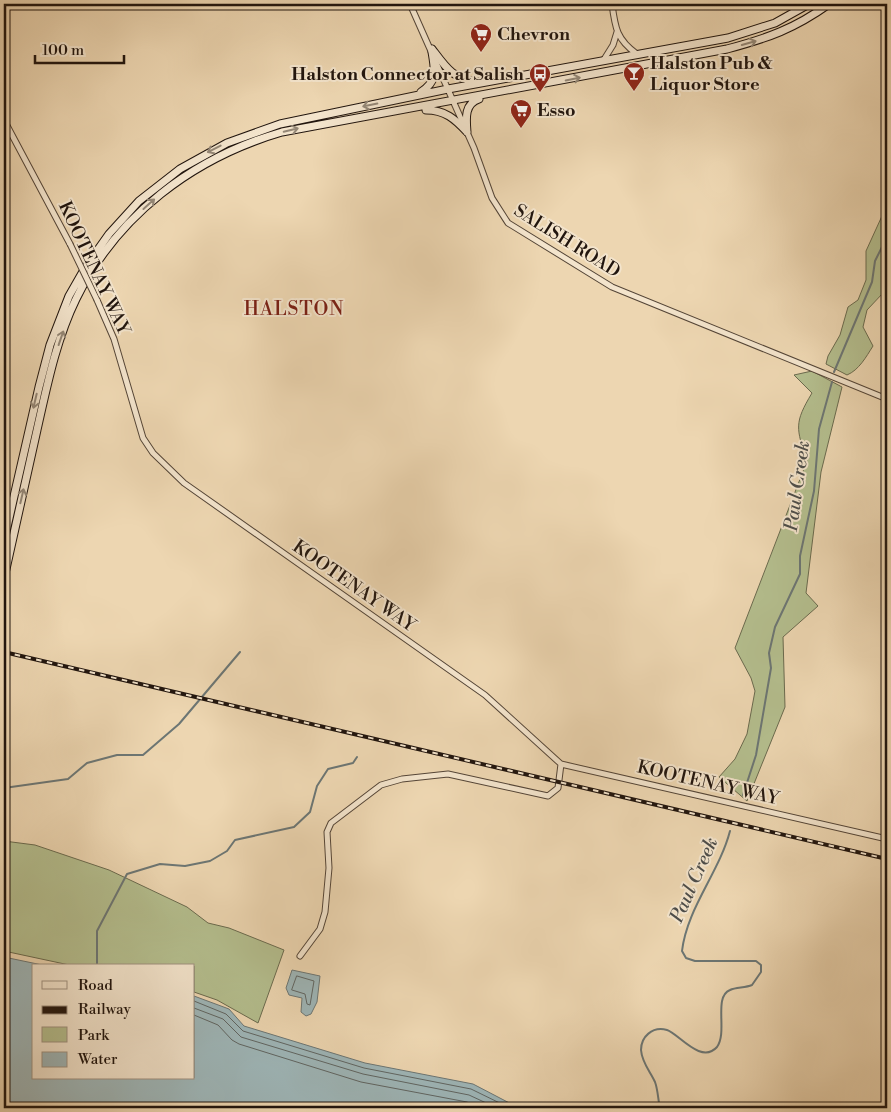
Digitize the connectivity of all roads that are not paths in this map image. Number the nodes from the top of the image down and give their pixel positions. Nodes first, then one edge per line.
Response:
1 (410, 4) edge
2 (612, 4) edge
3 (810, 4) edge
4 (829, 4) edge
5 (617, 32) junction
6 (432, 49) junction
7 (638, 54) junction
8 (603, 61) junction
9 (484, 83) junction
10 (448, 89) junction
11 (490, 94) junction
12 (417, 95) junction
13 (453, 102) junction
14 (409, 110) junction
15 (4, 120) edge
16 (467, 132) junction
17 (887, 399) edge
18 (4, 540) edge
19 (4, 578) edge
20 (561, 764) junction
21 (887, 839) edge
22 (300, 956) dead end

1 - 6 street, SALISH ROAD
2 - 5 street
3 - 7 main road
11 -> 4 main road
5 - 7 street
5 - 8 street
6 - 9 main road
6 - 10 street, SALISH ROAD
6 - 12 main road
7 - 8 main road
8 - 9 main road
9 - 10 main road
10 - 12 main road
10 - 13 street, SALISH ROAD
11 - 13 main road
11 - 16 main road
12 -> 18 main road
13 - 14 main road
13 - 16 street, SALISH ROAD
14 - 16 main road
19 -> 14 main road
15 - 20 street, KOOTENAY WAY, bridge
16 - 17 street, SALISH ROAD
20 - 21 street, KOOTENAY WAY
20 - 22 street

